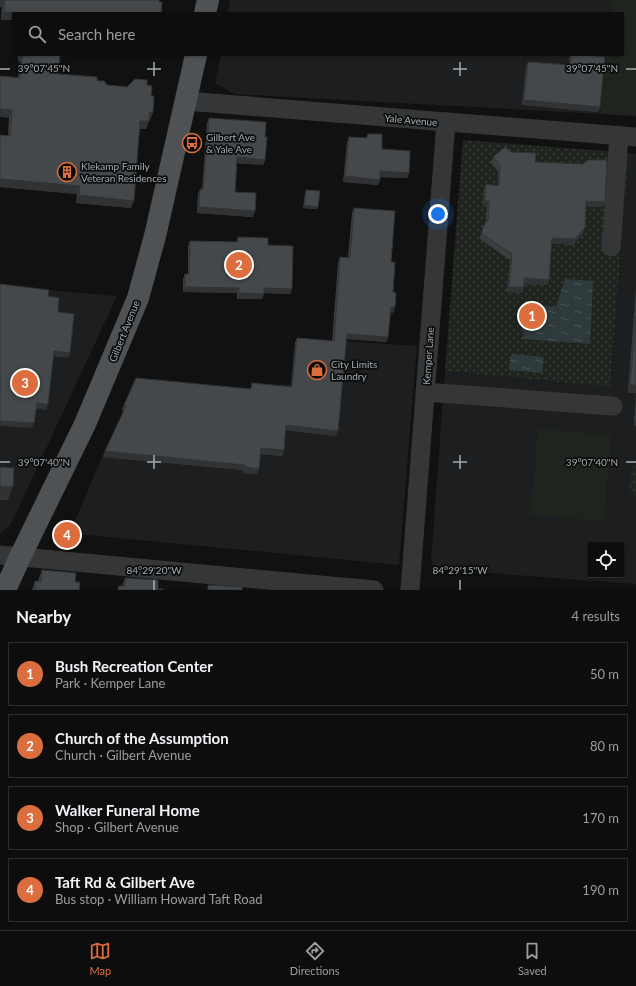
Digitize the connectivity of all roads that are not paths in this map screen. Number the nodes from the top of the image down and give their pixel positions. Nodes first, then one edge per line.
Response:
1 (208, 0) edge
2 (205, 12) edge
3 (196, 56) edge
4 (186, 102) junction
5 (446, 122) junction
6 (628, 136) edge
7 (611, 247) dead end
8 (425, 392) junction
9 (613, 406) dead end
10 (10, 556) edge
11 (5, 590) edge
12 (374, 590) edge
13 (410, 590) edge

1 - 2 main road
3 - 4 main road, Gilbert Avenue
4 - 5 street, Yale Avenue
4 - 10 main road, Gilbert Avenue
5 - 6 street, Yale Avenue
5 - 8 street, Kemper Lane
6 - 7 street
8 - 9 street
8 - 13 street, Kemper Lane
10 - 11 main road, Gilbert Avenue
10 - 12 street

